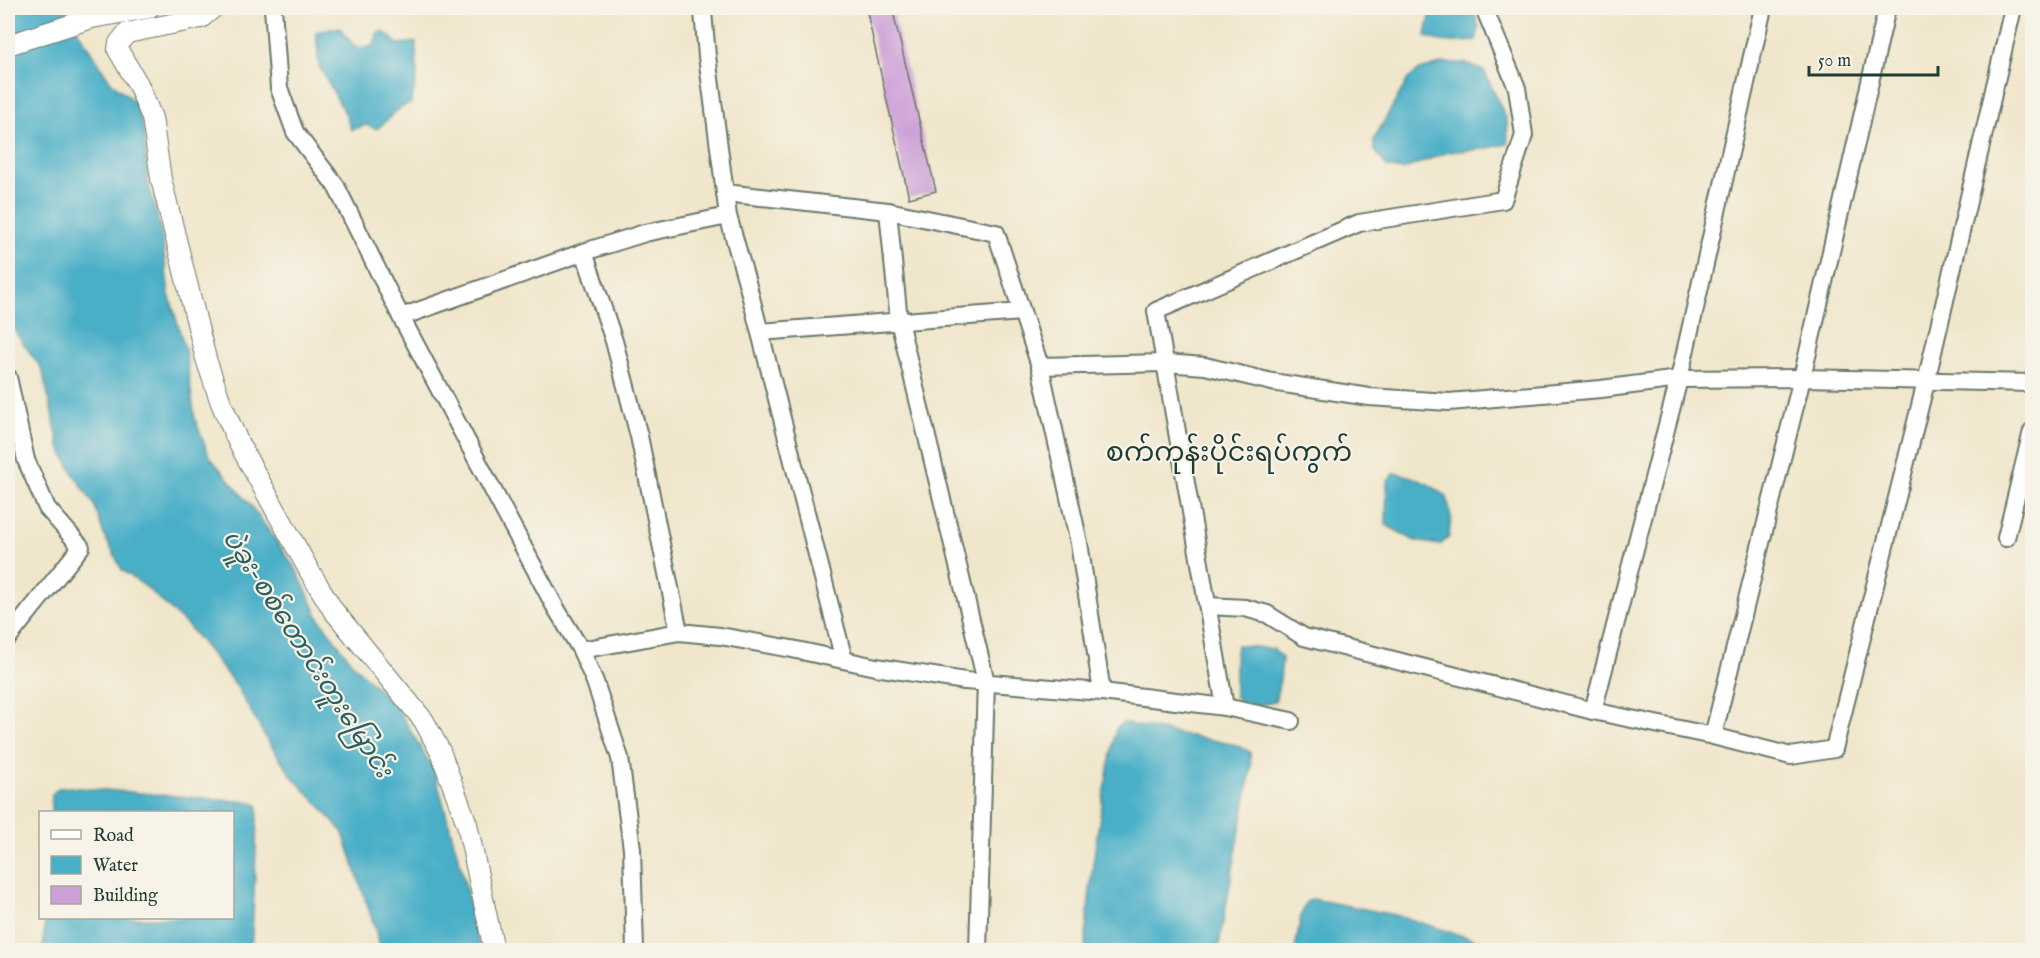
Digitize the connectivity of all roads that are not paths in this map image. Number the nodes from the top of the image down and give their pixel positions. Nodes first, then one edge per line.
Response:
1 (149, 8) edge
2 (213, 8) edge
3 (273, 8) edge
4 (1484, 8) edge
5 (1763, 8) edge
6 (1887, 8) edge
7 (2013, 8) edge
8 (703, 12) dead end
9 (8, 45) edge
10 (725, 193) junction
11 (888, 211) junction
12 (728, 216) junction
13 (584, 252) junction
14 (1022, 312) junction
15 (401, 317) junction
16 (899, 321) junction
17 (760, 332) junction
18 (1165, 363) junction
19 (1040, 366) junction
20 (8, 377) edge
21 (1802, 378) junction
22 (1679, 379) junction
23 (1926, 382) junction
24 (2032, 383) edge
25 (2032, 431) edge
26 (2006, 538) dead end
27 (1208, 606) junction
28 (679, 632) junction
29 (8, 638) edge
30 (581, 650) junction
31 (844, 660) junction
32 (986, 682) junction
33 (1102, 692) junction
34 (1225, 707) junction
35 (1593, 711) junction
36 (1292, 721) dead end
37 (1713, 736) junction
38 (494, 951) edge
39 (635, 951) edge
40 (978, 951) edge

1 - 9 street
2 - 38 street
3 - 15 street
4 - 18 street
5 - 22 street
6 - 21 street
7 - 23 street
8 - 10 street
10 - 11 street
10 - 12 street
11 - 14 street
11 - 16 street
12 - 13 street
12 - 17 street
13 - 15 street
13 - 28 street
14 - 16 street
14 - 19 street
15 - 30 street
16 - 17 street
16 - 32 street
17 - 31 street
18 - 19 street
18 - 22 street
18 - 27 street
19 - 33 street
20 - 29 street
21 - 22 street
21 - 23 street
21 - 37 street
22 - 35 street
23 - 24 street
23 - 37 street
25 - 26 street
27 - 34 street
27 - 35 street
28 - 30 street
28 - 31 street
30 - 39 street
31 - 32 street
32 - 33 street
32 - 40 street
33 - 34 street
34 - 36 street
35 - 37 street

